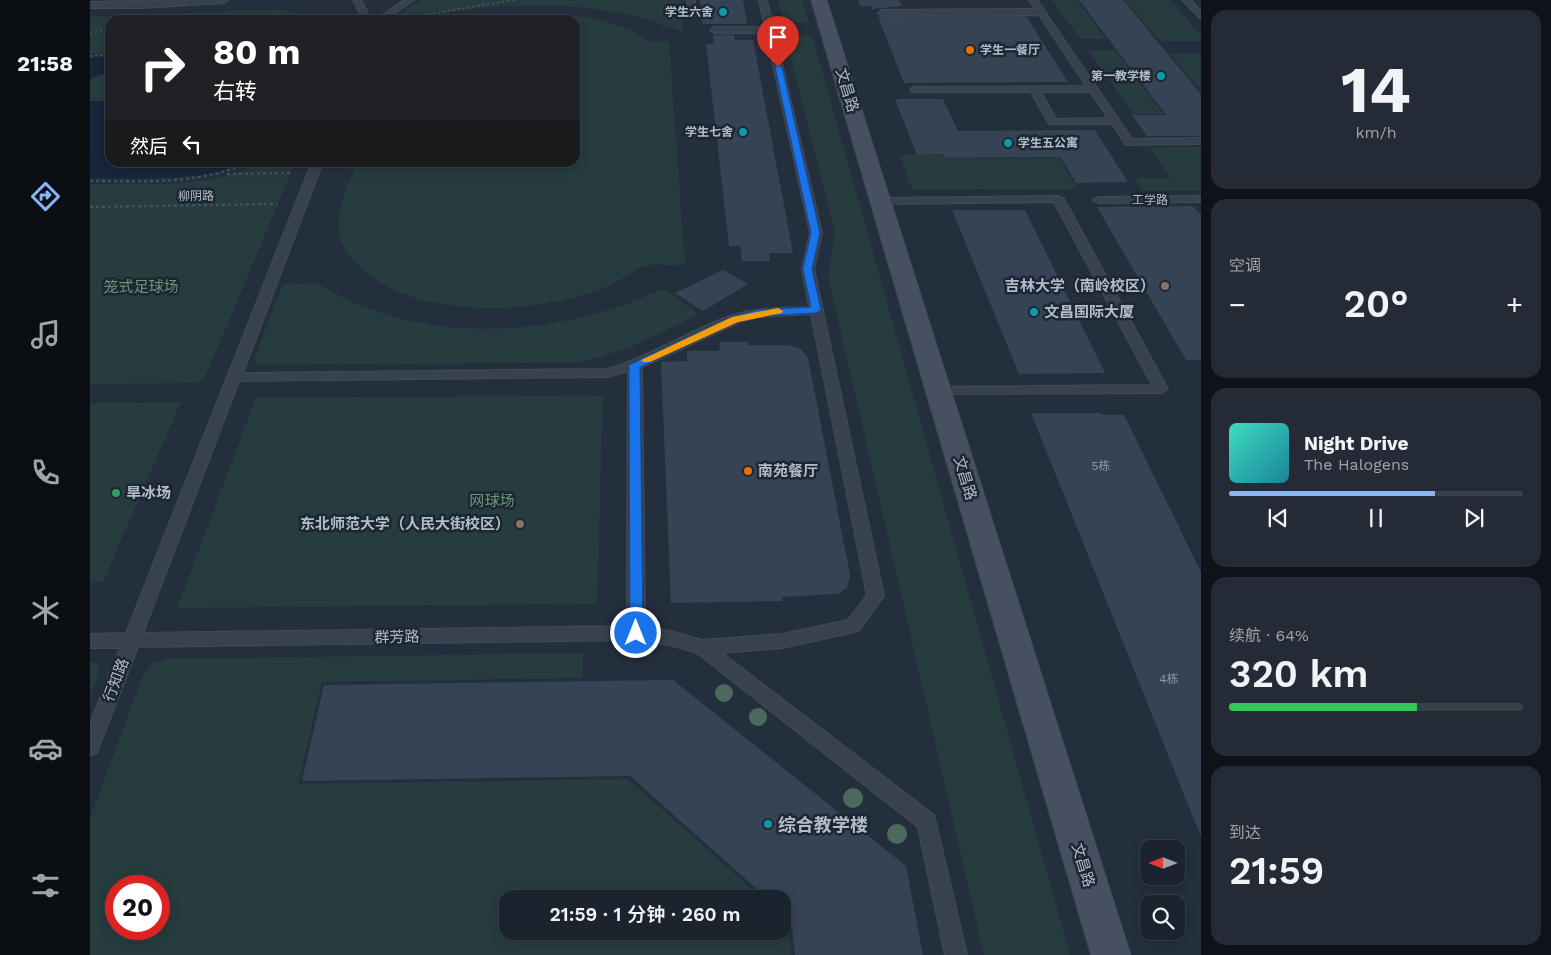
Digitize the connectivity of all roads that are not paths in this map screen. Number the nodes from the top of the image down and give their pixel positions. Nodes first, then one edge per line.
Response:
1 (224, 0) edge
2 (357, 0) edge
3 (410, 0) edge
4 (690, 0) edge
5 (763, 0) edge
6 (819, 0) edge
7 (985, 0) edge
8 (1033, 0) edge
9 (1186, 0) edge
10 (90, 5) edge
11 (992, 12) junction
12 (1041, 12) junction
13 (882, 13) dead end
14 (692, 14) dead end
15 (364, 15) edge
16 (386, 15) edge
17 (1201, 16) edge
18 (714, 30) dead end
19 (770, 30) junction
20 (1034, 89) junction
21 (1093, 89) junction
22 (914, 90) dead end
23 (1115, 122) junction
24 (1201, 141) edge
25 (316, 168) edge
26 (1099, 200) dead end
27 (1201, 200) edge
28 (880, 201) junction
29 (816, 310) junction
30 (634, 365) junction
31 (234, 377) junction
32 (938, 391) junction
33 (636, 633) junction
34 (132, 640) junction
35 (90, 641) edge
36 (702, 648) junction
37 (90, 747) edge
38 (956, 955) edge
39 (1111, 955) edge

1 - 10 lane
2 - 15 lane
3 - 16 lane
4 - 14 lane
5 - 19 lane
6 - 28 street, 文昌路
7 - 11 lane
8 - 12 lane
9 - 17 lane
11 - 12 lane
11 - 13 lane
12 - 21 lane
18 - 19 lane
19 - 29 lane
20 - 21 lane
20 - 22 lane
20 - 23 lane
21 - 23 lane
23 - 24 lane
25 - 31 lane, 行知路
26 - 27 lane, 工学路
28 - 32 street, 文昌路
28 - 32 lane
29 - 30 lane
29 - 36 lane
30 - 31 lane
30 - 33 lane
31 - 34 lane, 行知路
32 - 39 street, 文昌路
33 - 34 lane, 群芳路
33 - 36 lane, 群芳路
34 - 35 lane, 群芳路
34 - 37 lane, 行知路
36 - 38 lane

